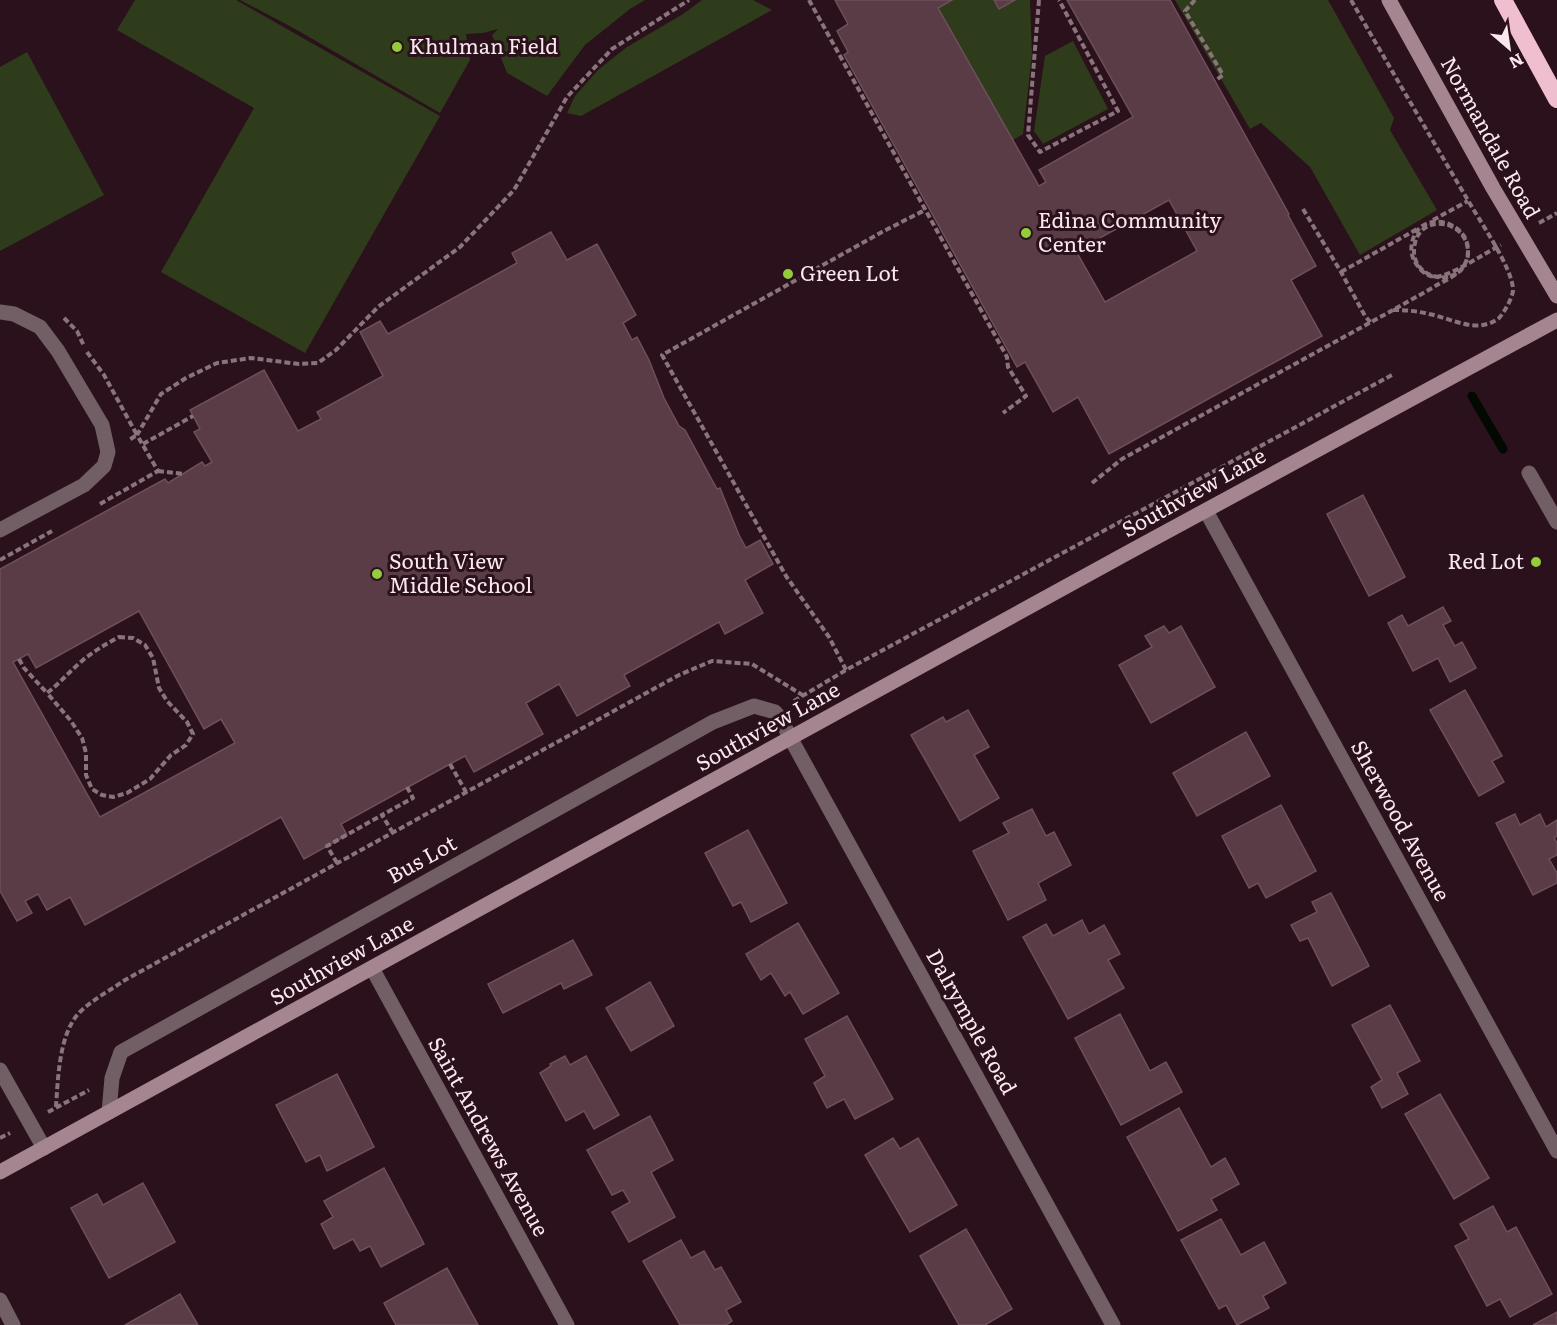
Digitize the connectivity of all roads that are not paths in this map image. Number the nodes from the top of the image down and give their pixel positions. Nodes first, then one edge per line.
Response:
1 (1389, 0) edge
2 (1503, 0) edge
3 (1557, 99) edge
4 (1557, 296) edge
5 (0, 312) edge
6 (1557, 320) edge
7 (1529, 472) dead end
8 (1206, 511) junction
9 (1557, 522) edge
10 (0, 530) edge
11 (791, 739) junction
12 (372, 968) junction
13 (0, 1070) edge
14 (110, 1112) junction
15 (44, 1148) junction
16 (1557, 1151) edge
17 (0, 1172) edge
18 (0, 1300) edge
19 (13, 1325) edge
20 (567, 1325) edge
21 (1113, 1325) edge

1 - 4 street, Normandale Road
2 - 3 highway
5 - 10 street
6 - 8 street, Southview Lane
7 - 9 street
8 - 11 street, Southview Lane
8 - 16 street, Sherwood Avenue
11 - 12 street, Southview Lane
11 - 14 street, Bus Lot
11 - 21 street, Dalrymple Road
12 - 14 street, Southview Lane
12 - 20 street, Saint Andrews Avenue
13 - 15 street
14 - 15 street, Southview Lane
15 - 17 street, Southview Lane
18 - 19 street

